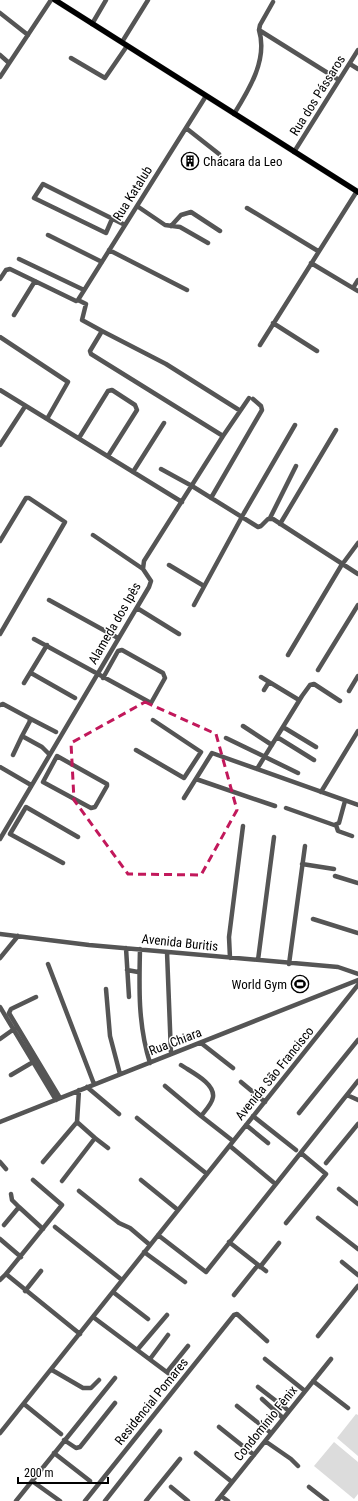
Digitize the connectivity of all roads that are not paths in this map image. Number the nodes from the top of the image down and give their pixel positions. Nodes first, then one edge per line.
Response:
1 (51, 0) edge
2 (54, 0) edge
3 (106, 0) edge
4 (148, 0) edge
5 (62, 2) edge
6 (273, 2) dead end
7 (0, 13) edge
8 (92, 24) junction
9 (260, 30) junction
10 (28, 35) junction
11 (125, 44) junction
12 (358, 50) edge
13 (0, 55) edge
14 (71, 58) dead end
15 (9, 63) junction
16 (350, 64) junction
17 (358, 69) edge
18 (0, 77) edge
19 (339, 80) junction
20 (206, 96) junction
21 (234, 114) junction
22 (186, 128) junction
23 (294, 152) junction
24 (219, 154) dead end
25 (357, 192) edge
26 (137, 206) junction
27 (247, 208) dead end
28 (112, 219) junction
29 (125, 225) junction
30 (171, 226) junction
31 (220, 231) dead end
32 (48, 236) dead end
33 (208, 242) dead end
34 (110, 250) junction
35 (318, 251) junction
36 (19, 260) dead end
37 (102, 262) junction
38 (311, 263) junction
39 (0, 279) edge
40 (358, 280) edge
41 (35, 281) junction
42 (353, 288) junction
43 (84, 290) junction
44 (188, 290) dead end
45 (358, 291) edge
46 (77, 301) junction
47 (14, 315) dead end
48 (273, 323) junction
49 (102, 331) junction
50 (0, 337) edge
51 (260, 345) dead end
52 (317, 351) dead end
53 (0, 390) edge
54 (24, 408) dead end
55 (239, 410) junction
56 (47, 419) junction
57 (164, 423) dead end
58 (295, 425) dead end
59 (336, 430) dead end
60 (222, 436) junction
61 (79, 438) junction
62 (0, 445) edge
63 (108, 456) junction
64 (296, 466) dead end
65 (161, 469) dead end
66 (133, 472) junction
67 (192, 486) junction
68 (211, 498) junction
69 (182, 502) junction
70 (242, 517) junction
71 (270, 518) junction
72 (280, 524) junction
73 (93, 535) dead end
74 (0, 541) edge
75 (358, 543) edge
76 (343, 564) junction
77 (169, 565) dead end
78 (143, 569) junction
79 (358, 574) edge
80 (204, 586) junction
81 (49, 600) dead end
82 (194, 605) dead end
83 (358, 605) edge
84 (137, 608) junction
85 (0, 634) edge
86 (179, 634) dead end
87 (118, 638) junction
88 (34, 639) dead end
89 (47, 645) junction
90 (288, 655) dead end
91 (318, 670) dead end
92 (31, 673) junction
93 (97, 674) junction
94 (358, 676) edge
95 (261, 677) dead end
96 (103, 678) junction
97 (269, 682) junction
98 (24, 683) dead end
99 (264, 690) dead end
100 (349, 691) dead end
101 (75, 698) dead end
102 (299, 700) junction
103 (340, 701) dead end
104 (0, 705) edge
105 (29, 718) junction
106 (153, 720) dead end
107 (243, 726) dead end
108 (283, 727) junction
109 (358, 731) edge
110 (56, 732) dead end
111 (22, 736) junction
112 (277, 737) junction
113 (226, 738) dead end
114 (272, 745) junction
115 (316, 747) dead end
116 (136, 750) dead end
117 (201, 752) junction
118 (49, 754) junction
119 (13, 755) dead end
120 (209, 756) junction
121 (264, 757) junction
122 (314, 760) dead end
123 (44, 763) junction
124 (50, 767) junction
125 (0, 768) edge
126 (257, 769) junction
127 (298, 773) dead end
128 (196, 779) junction
129 (31, 785) junction
130 (321, 792) junction
131 (184, 798) dead end
132 (345, 801) junction
133 (358, 805) edge
134 (275, 806) dead end
135 (286, 808) dead end
136 (12, 818) junction
137 (18, 820) junction
138 (336, 825) junction
139 (243, 826) dead end
140 (352, 836) dead end
141 (78, 837) dead end
142 (274, 837) dead end
143 (0, 839) edge
144 (305, 846) dead end
145 (63, 863) dead end
146 (302, 864) junction
147 (334, 870) dead end
148 (335, 876) dead end
149 (358, 883) edge
150 (313, 919) dead end
151 (358, 933) edge
152 (0, 934) edge
153 (18, 936) junction
154 (126, 948) junction
155 (140, 949) junction
156 (167, 954) junction
157 (0, 958) edge
158 (230, 958) junction
159 (258, 960) junction
160 (48, 964) dead end
161 (289, 964) junction
162 (127, 970) junction
163 (138, 972) junction
164 (358, 974) edge
165 (358, 980) edge
166 (358, 985) edge
167 (106, 989) dead end
168 (36, 997) dead end
169 (129, 997) dead end
170 (0, 1007) edge
171 (14, 1029) junction
172 (0, 1039) edge
173 (358, 1040) edge
174 (201, 1043) junction
175 (171, 1054) junction
176 (33, 1062) junction
177 (150, 1063) junction
178 (181, 1065) dead end
179 (233, 1068) dead end
180 (120, 1074) junction
181 (11, 1075) dead end
182 (358, 1081) edge
183 (241, 1082) dead end
184 (94, 1084) junction
185 (165, 1086) dead end
186 (87, 1087) junction
187 (79, 1090) junction
188 (347, 1095) junction
189 (58, 1099) junction
190 (358, 1100) edge
191 (265, 1102) junction
192 (299, 1113) dead end
193 (119, 1114) dead end
194 (201, 1116) junction
195 (253, 1116) junction
196 (137, 1118) dead end
197 (0, 1122) edge
198 (76, 1122) junction
199 (358, 1124) edge
200 (246, 1125) junction
201 (95, 1138) junction
202 (233, 1141) junction
203 (268, 1143) dead end
204 (230, 1146) junction
205 (108, 1148) dead end
206 (296, 1150) dead end
207 (301, 1153) junction
208 (0, 1162) edge
209 (43, 1162) dead end
210 (326, 1163) dead end
211 (6, 1169) dead end
212 (207, 1174) junction
213 (33, 1180) dead end
214 (141, 1180) dead end
215 (62, 1181) dead end
216 (273, 1182) dead end
217 (339, 1189) dead end
218 (79, 1191) dead end
219 (11, 1194) dead end
220 (358, 1204) edge
221 (19, 1208) junction
222 (178, 1210) junction
223 (318, 1218) dead end
224 (286, 1223) dead end
225 (4, 1225) dead end
226 (55, 1227) dead end
227 (43, 1229) junction
228 (158, 1235) junction
229 (0, 1238) edge
230 (229, 1242) junction
231 (279, 1243) dead end
232 (150, 1245) junction
233 (358, 1249) edge
234 (144, 1252) junction
235 (21, 1257) junction
236 (342, 1262) dead end
237 (259, 1266) junction
238 (41, 1271) dead end
239 (266, 1271) dead end
240 (6, 1274) junction
241 (358, 1275) edge
242 (0, 1280) edge
243 (122, 1280) junction
244 (185, 1282) dead end
245 (358, 1286) edge
246 (25, 1291) junction
247 (112, 1292) junction
248 (234, 1295) dead end
249 (166, 1315) dead end
250 (93, 1317) junction
251 (148, 1319) dead end
252 (80, 1334) junction
253 (168, 1335) dead end
254 (318, 1336) dead end
255 (268, 1341) dead end
256 (188, 1346) dead end
257 (138, 1349) junction
258 (150, 1358) junction
259 (265, 1359) dead end
260 (331, 1359) dead end
261 (52, 1370) junction
262 (167, 1372) junction
263 (172, 1376) dead end
264 (115, 1378) dead end
265 (99, 1380) dead end
266 (313, 1381) junction
267 (258, 1387) dead end
268 (305, 1391) junction
269 (262, 1399) dead end
270 (115, 1403) dead end
271 (24, 1404) junction
272 (237, 1406) dead end
273 (348, 1408) dead end
274 (289, 1411) junction
275 (283, 1418) junction
276 (219, 1427) dead end
277 (160, 1431) dead end
278 (0, 1433) edge
279 (271, 1433) junction
280 (61, 1434) dead end
281 (64, 1440) junction
282 (265, 1441) junction
283 (54, 1453) junction
284 (196, 1453) dead end
285 (254, 1455) junction
286 (180, 1459) dead end
287 (298, 1466) dead end
288 (32, 1480) junction
289 (90, 1481) dead end
290 (232, 1482) junction
291 (171, 1487) dead end
292 (310, 1487) dead end
293 (221, 1496) junction
294 (16, 1501) edge
295 (60, 1501) edge
296 (85, 1501) edge
297 (105, 1501) edge
298 (146, 1501) edge
299 (188, 1501) edge
300 (217, 1501) edge
301 (228, 1501) edge
302 (327, 1501) edge

1 - 10 street
2 - 5 main road
3 - 8 street
4 - 11 street
5 - 8 main road
6 - 9 street
7 - 10 street
8 - 11 main road
9 - 19 street
9 - 21 street
10 - 15 street
11 - 14 street
11 - 20 main road
12 - 16 street, Rua dos Pássaros
13 - 15 street
15 - 18 street
16 - 17 street
16 - 19 street, Rua dos Pássaros
19 - 23 street, Rua dos Pássaros
20 - 21 main road
20 - 22 street, Rua Katalub
21 - 23 main road
22 - 24 street
22 - 26 street, Rua Katalub
23 - 25 main road
25 - 35 street
26 - 29 street, Rua Katalub
26 - 30 street
27 - 35 street
28 - 28 street
28 - 29 street
29 - 34 street, Rua Katalub
30 - 31 street
30 - 33 street
32 - 37 street
34 - 37 street, Rua Katalub
34 - 44 street
35 - 38 street
36 - 43 street
37 - 43 street, Rua Katalub
38 - 42 street
38 - 48 street
39 - 41 street
40 - 42 street
41 - 46 street
41 - 47 street
42 - 45 street
43 - 46 street, Rua Katalub
46 - 49 street
48 - 51 street
48 - 52 street
49 - 55 street
49 - 60 street
50 - 56 street
53 - 56 street
54 - 62 street
55 - 60 street, Alameda dos Ipês
55 - 68 street, Alameda dos Ipês
56 - 61 street
57 - 66 street
58 - 70 street
59 - 72 street
60 - 67 street, Alameda dos Ipês
61 - 63 street
61 - 63 street
63 - 66 street
64 - 71 street
65 - 67 street
66 - 69 street
67 - 68 street
67 - 69 street, Alameda dos Ipês
68 - 70 street
69 - 78 street, Alameda dos Ipês
70 - 71 street
70 - 80 street
71 - 72 street
72 - 76 street
73 - 78 street
74 - 85 street
75 - 76 street
76 - 79 street
76 - 90 street
77 - 80 street
78 - 84 street, Alameda dos Ipês
80 - 82 street
81 - 87 street
83 - 91 street
84 - 86 street
84 - 87 street, Alameda dos Ipês
87 - 93 street, Alameda dos Ipês
88 - 89 street
89 - 92 street
89 - 93 street
92 - 98 street
92 - 101 street
93 - 96 street
93 - 118 street, Alameda dos Ipês
94 - 100 street
95 - 97 street
96 - 96 street
97 - 99 street
97 - 102 street
102 - 103 street
102 - 108 street
104 - 105 street
105 - 110 street
105 - 111 street
106 - 117 street
107 - 114 street
108 - 112 street
108 - 115 street
109 - 130 street
111 - 118 street
111 - 119 street
112 - 114 street
112 - 122 street
113 - 121 street
114 - 121 street
116 - 117 street
117 - 120 street
118 - 123 street, Alameda dos Ipês
120 - 126 street
120 - 128 street
121 - 126 street
121 - 127 street
123 - 124 street
123 - 129 street, Alameda dos Ipês
124 - 124 street
125 - 129 street
126 - 130 street
128 - 131 street
128 - 134 street
129 - 136 street, Alameda dos Ipês
130 - 132 street
132 - 133 street
132 - 138 street
135 - 138 street
136 - 137 street
136 - 143 street, Alameda dos Ipês
137 - 141 street
137 - 145 street
138 - 140 street
139 - 158 street
142 - 159 street
144 - 146 street
146 - 147 street
146 - 161 street
148 - 149 street
150 - 151 street
152 - 153 street, Avenida Buritis
153 - 154 street, Avenida Buritis
153 - 157 street
154 - 155 street, Avenida Buritis
154 - 162 street
155 - 156 street, Avenida Buritis
155 - 163 street
156 - 158 street, Avenida Buritis
156 - 175 street
158 - 159 street, Avenida Buritis
159 - 161 street, Avenida Buritis
160 - 184 street
161 - 164 street, Avenida Buritis
162 - 163 street
162 - 169 street
163 - 177 street
164 - 165 street
165 - 174 street, Rua Chiara
166 - 191 street, Avenida São Francisco
167 - 180 street
168 - 189 street
170 - 171 street
171 - 172 street
171 - 176 street
173 - 192 street
174 - 175 street, Rua Chiara
174 - 179 street
175 - 177 street, Rua Chiara
176 - 181 street
176 - 189 street
177 - 180 street, Rua Chiara
178 - 194 street
180 - 184 street, Rua Chiara
182 - 188 street
183 - 191 street
184 - 186 street, Rua Chiara
185 - 194 street
186 - 187 street, Rua Chiara
186 - 193 street
187 - 189 street, Rua Chiara
187 - 198 street
188 - 190 street
188 - 207 street
189 - 197 street, Rua Chiara
191 - 195 street, Avenida São Francisco
194 - 202 street
195 - 200 street, Avenida São Francisco
195 - 206 street
196 - 212 street
198 - 201 street
198 - 209 street
199 - 210 street
200 - 202 street, Avenida São Francisco
200 - 203 street
201 - 205 street
201 - 215 street
202 - 204 street, Avenida São Francisco
204 - 212 street, Avenida São Francisco
204 - 216 street
207 - 224 street
207 - 230 street
208 - 211 street
212 - 222 street, Avenida São Francisco
213 - 227 street
214 - 222 street
217 - 220 street
218 - 232 street
219 - 221 street
221 - 225 street
221 - 227 street
222 - 228 street, Avenida São Francisco
223 - 233 street
226 - 243 street
227 - 235 street
228 - 230 street
228 - 232 street, Avenida São Francisco
229 - 235 street
230 - 237 street
231 - 237 street
232 - 234 street, Avenida São Francisco
234 - 243 street, Avenida São Francisco
234 - 244 street
235 - 240 street
236 - 241 street
237 - 239 street
237 - 248 street
238 - 246 street
240 - 242 street
240 - 246 street
243 - 247 street, Avenida São Francisco
245 - 254 street
246 - 252 street
247 - 250 street, Avenida São Francisco
247 - 251 street
249 - 257 street
250 - 252 street, Avenida São Francisco
250 - 257 street
252 - 261 street, Avenida São Francisco
253 - 258 street
255 - 296 street, Residencial Pomares
256 - 262 street
257 - 258 street
258 - 262 street
259 - 268 street
260 - 266 street, Condomínio Fênix
261 - 265 street
261 - 271 street, Avenida São Francisco
262 - 263 street
264 - 281 street
266 - 268 street, Condomínio Fênix
266 - 273 street
267 - 274 street
268 - 274 street, Condomínio Fênix
269 - 275 street
270 - 281 street
271 - 278 street, Avenida São Francisco
271 - 280 street
272 - 279 street
274 - 275 street, Condomínio Fênix
275 - 279 street, Condomínio Fênix
276 - 285 street
277 - 297 street
279 - 282 street, Condomínio Fênix
281 - 283 street
282 - 285 street, Condomínio Fênix
282 - 287 street
283 - 288 street
283 - 289 street
284 - 290 street
285 - 290 street, Condomínio Fênix
286 - 298 street
288 - 294 street
288 - 295 street
290 - 293 street, Condomínio Fênix
291 - 299 street
292 - 302 street
293 - 300 street, Condomínio Fênix
293 - 301 street

